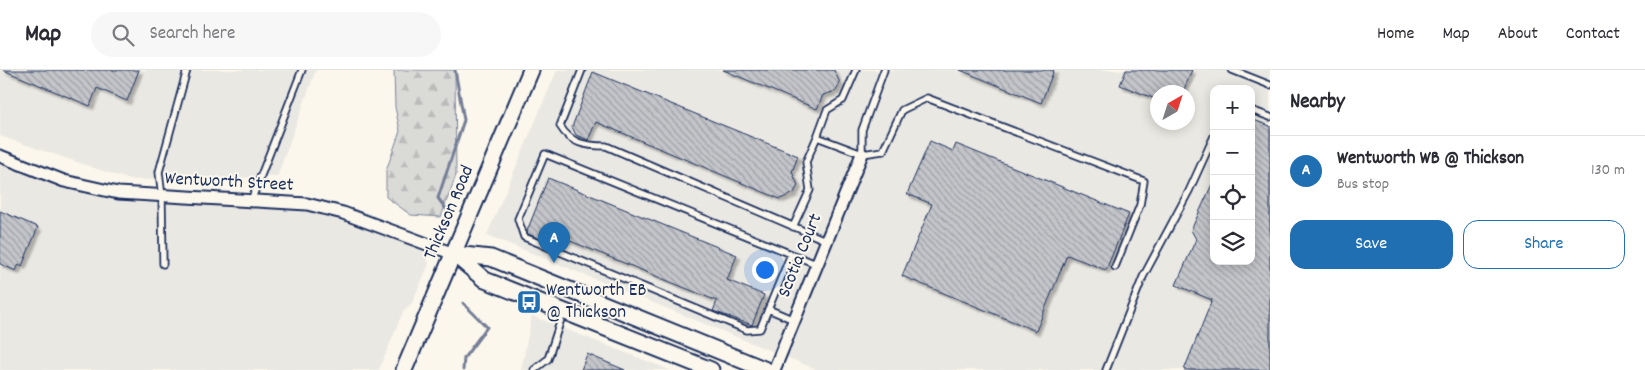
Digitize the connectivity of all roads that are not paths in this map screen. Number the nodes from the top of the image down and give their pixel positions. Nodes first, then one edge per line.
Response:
1 (187, 70) edge
2 (302, 70) edge
3 (531, 70) edge
4 (582, 70) edge
5 (856, 70) edge
6 (884, 70) edge
7 (1232, 70) edge
8 (1270, 85) edge
9 (1255, 111) edge
10 (1270, 117) edge
11 (817, 137) junction
12 (1210, 145) edge
13 (862, 154) junction
14 (0, 156) edge
15 (162, 197) junction
16 (252, 201) junction
17 (793, 227) junction
18 (825, 240) junction
19 (454, 254) junction
20 (791, 254) junction
21 (163, 264) dead end
22 (816, 264) junction
23 (1115, 266) dead end
24 (768, 309) junction
25 (564, 311) junction
26 (794, 320) junction
27 (404, 370) edge
28 (534, 370) edge
29 (711, 370) edge
30 (766, 370) edge
31 (774, 370) edge
32 (1106, 370) edge

1 - 15 lane
2 - 16 lane
3 - 19 main road, Thickson Road
4 - 17 lane
5 - 11 lane
6 - 13 lane
7 - 8 lane
9 - 10 lane
11 - 13 lane
11 - 17 lane
12 - 32 lane
13 - 18 street, Scotia Court
13 - 23 lane
14 - 15 street, Wentworth Street
15 - 16 street, Wentworth Street
15 - 21 lane
16 - 19 street, Wentworth Street
17 - 18 lane
18 - 22 street, Scotia Court
19 - 25 main road
19 - 27 main road, Thickson Road
19 - 30 main road
20 - 22 lane
20 - 24 lane
20 - 24 lane
22 - 26 street, Scotia Court
24 - 26 lane
25 - 28 lane
25 - 29 main road
26 - 31 street, Scotia Court

